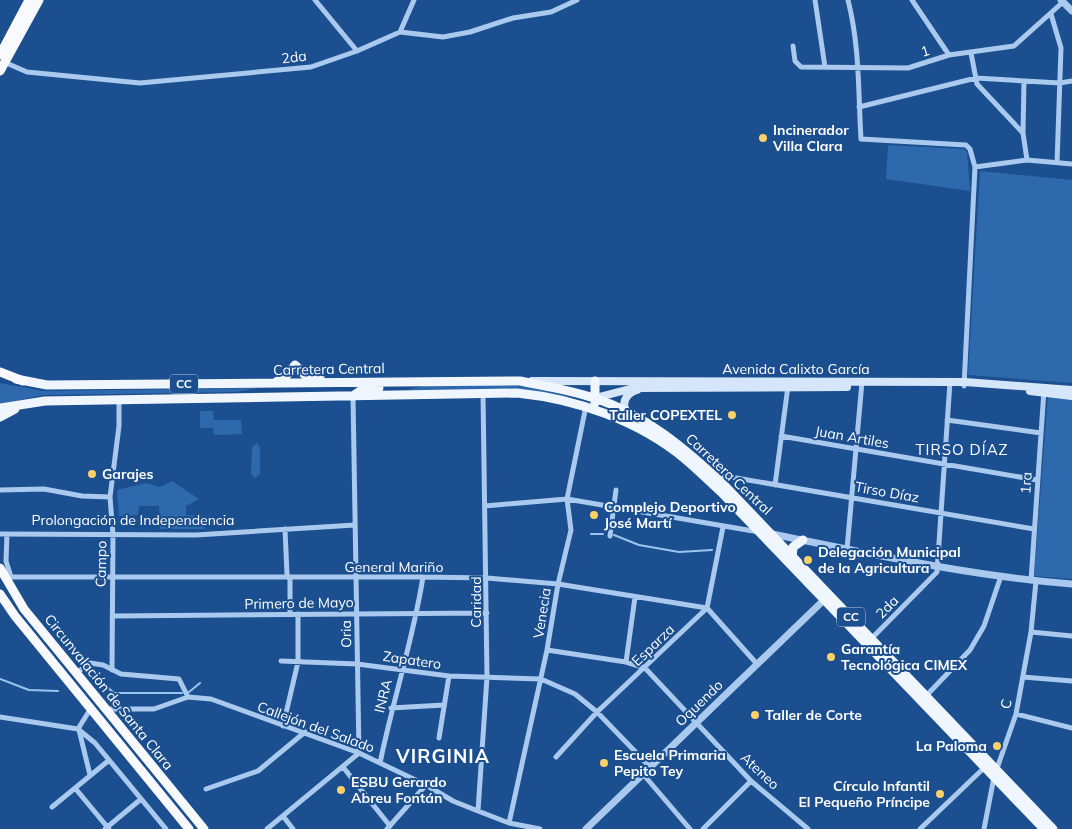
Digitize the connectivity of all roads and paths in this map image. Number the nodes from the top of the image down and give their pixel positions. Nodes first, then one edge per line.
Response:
1 (29, 0) edge
2 (40, 0) edge
3 (315, 0) edge
4 (414, 0) edge
5 (578, 0) edge
6 (815, 0) edge
7 (848, 0) edge
8 (912, 0) edge
9 (1062, 1) edge
10 (1072, 11) edge
11 (1051, 14) junction
12 (400, 32) junction
13 (793, 46) dead end
14 (357, 51) junction
15 (971, 53) junction
16 (949, 56) junction
17 (2, 59) edge
18 (825, 67) junction
19 (859, 68) junction
20 (0, 71) edge
21 (976, 78) junction
22 (1024, 81) junction
23 (1072, 81) edge
24 (1060, 83) junction
25 (859, 107) junction
26 (1023, 133) junction
27 (1027, 160) junction
28 (1057, 162) junction
29 (1072, 164) edge
30 (975, 167) junction
31 (0, 372) edge
32 (0, 377) edge
33 (22, 380) junction
34 (520, 381) junction
35 (595, 381) junction
36 (342, 382) junction
37 (423, 382) junction
38 (271, 383) junction
39 (292, 383) junction
40 (788, 384) junction
41 (862, 384) junction
42 (950, 384) junction
43 (965, 384) junction
44 (646, 388) junction
45 (1044, 390) junction
46 (1072, 390) edge
47 (483, 393) junction
48 (292, 396) junction
49 (353, 396) junction
50 (546, 396) junction
51 (1072, 396) edge
52 (595, 398) junction
53 (119, 400) junction
54 (25, 404) junction
55 (586, 406) junction
56 (0, 408) edge
57 (598, 411) junction
58 (626, 411) junction
59 (0, 417) edge
60 (947, 420) junction
61 (635, 422) junction
62 (1041, 433) junction
63 (781, 436) junction
64 (678, 449) junction
65 (856, 449) junction
66 (944, 464) junction
67 (713, 474) junction
68 (736, 478) junction
69 (1037, 480) junction
70 (775, 485) junction
71 (0, 490) edge
72 (616, 490) dead end
73 (724, 490) junction
74 (110, 497) junction
75 (852, 498) junction
76 (567, 499) junction
77 (485, 506) junction
78 (612, 507) junction
79 (941, 513) junction
80 (750, 516) junction
81 (355, 525) junction
82 (723, 527) junction
83 (285, 529) junction
84 (739, 529) junction
85 (1034, 529) junction
86 (760, 532) junction
87 (0, 534) edge
88 (7, 534) junction
89 (772, 534) junction
90 (113, 535) junction
91 (610, 536) dead end
92 (803, 540) junction
93 (847, 549) junction
94 (791, 559) junction
95 (938, 565) junction
96 (0, 568) edge
97 (113, 576) junction
98 (1001, 576) junction
99 (8, 577) junction
100 (289, 577) junction
101 (423, 577) junction
102 (356, 578) junction
103 (487, 578) junction
104 (1034, 581) junction
105 (558, 584) junction
106 (1072, 584) edge
107 (0, 594) edge
108 (635, 597) junction
109 (827, 597) junction
110 (708, 608) junction
111 (417, 612) junction
112 (357, 613) junction
113 (487, 613) junction
114 (290, 614) junction
115 (298, 614) junction
116 (112, 616) junction
117 (1031, 632) junction
118 (1072, 636) edge
119 (869, 641) junction
120 (547, 650) junction
121 (281, 661) dead end
122 (298, 662) junction
123 (626, 662) junction
124 (358, 664) junction
125 (757, 664) junction
126 (645, 668) junction
127 (112, 670) junction
128 (402, 670) junction
129 (75, 674) junction
130 (449, 676) junction
131 (487, 677) junction
132 (1023, 677) junction
133 (541, 679) junction
134 (1072, 681) edge
135 (188, 697) junction
136 (924, 698) junction
137 (444, 705) junction
138 (91, 708) junction
139 (391, 708) junction
140 (105, 709) junction
141 (597, 712) junction
142 (1016, 714) junction
143 (0, 716) edge
144 (696, 723) junction
145 (283, 726) junction
146 (1072, 728) edge
147 (78, 729) junction
148 (305, 732) junction
149 (439, 738) dead end
150 (359, 753) junction
151 (556, 757) dead end
152 (108, 761) junction
153 (380, 763) junction
154 (342, 766) junction
155 (650, 767) junction
156 (991, 769) junction
157 (643, 774) junction
158 (90, 776) junction
159 (751, 781) junction
160 (426, 785) junction
161 (75, 788) junction
162 (206, 789) dead end
163 (141, 799) junction
164 (52, 807) dead end
165 (478, 811) junction
166 (283, 816) junction
167 (509, 823) junction
168 (388, 827) edge
169 (107, 828) edge
170 (166, 829) edge
171 (190, 829) edge
172 (204, 829) edge
173 (267, 829) edge
174 (293, 829) edge
175 (540, 829) edge
176 (586, 829) edge
177 (690, 829) edge
178 (703, 829) edge
179 (808, 829) edge
180 (920, 829) edge
181 (984, 829) edge
182 (1044, 829) edge
183 (1053, 829) edge

1 - 17 highway
2 - 17 highway
3 - 14 street
4 - 12 street
5 - 12 street
6 - 18 street
7 - 19 street
8 - 16 street
9 - 10 street
9 - 11 street, 1
11 - 15 street, 1
11 - 24 street
12 - 14 street, 2da
13 - 18 street, 1
14 - 17 street, 2da
15 - 16 street, 1
15 - 21 street
16 - 19 street, 1
17 - 20 highway
18 - 19 street, 1
19 - 25 street
21 - 22 street
21 - 25 street
21 - 26 street
22 - 24 street
22 - 26 street
23 - 24 street
24 - 28 street
25 - 30 street
26 - 27 street
27 - 28 street
27 - 30 street
28 - 29 street
30 - 43 street
31 - 33 highway
32 - 33 main road, Carretera Central / CC
33 - 38 main road, Carretera Central / CC
34 - 35 main road, Avenida Calixto García
34 - 37 main road, Carretera Central / CC
34 - 52 main road, Carretera Central / CC
35 - 40 main road, Avenida Calixto García
35 - 52 main road
36 - 37 main road, Carretera Central / CC
36 - 38 main road
36 - 39 main road, Carretera Central / CC
37 - 49 main road
38 - 39 main road, Carretera Central / CC
39 - 48 main road
40 - 41 main road, Avenida Calixto García
40 - 44 main road, Avenida Calixto García
40 - 63 street
41 - 42 main road, Avenida Calixto García
41 - 65 street
42 - 43 main road, Avenida Calixto García
42 - 60 street
43 - 45 main road, Avenida Calixto García
44 - 52 main road, Avenida Calixto García
44 - 58 main road
45 - 46 main road, Avenida Calixto García
45 - 51 main road, Avenida Calixto García
45 - 62 street, 1ra
47 - 49 main road, Carretera Central / CC
47 - 50 main road, Carretera Central / CC
47 - 77 street, Caridad
48 - 49 main road, Carretera Central / CC
48 - 53 main road, Carretera Central / CC
49 - 81 street, Oria
50 - 52 main road
50 - 55 main road, Carretera Central / CC
52 - 57 main road
52 - 58 main road, Carretera Central / CC
53 - 54 main road, Carretera Central / CC
53 - 74 street, Campo
54 - 56 main road, Carretera Central / CC
54 - 59 main road
55 - 57 main road, Carretera Central / CC
55 - 76 street, Venecia
57 - 61 main road, Carretera Central / CC
58 - 61 main road, Carretera Central / CC
60 - 62 street
60 - 66 street
61 - 64 main road, Carretera Central / CC
62 - 69 street, 1ra
63 - 65 street, Juan Artiles
63 - 70 street
64 - 67 main road, Carretera Central / CC
64 - 73 main road, Carretera Central / CC
65 - 66 street, Juan Artiles
65 - 75 street
66 - 69 street, Juan Artiles
66 - 79 street
67 - 68 street, Tirso Díaz
67 - 73 main road, Carretera Central / CC
68 - 70 street, Tirso Díaz
68 - 73 street
69 - 85 street, 1ra
70 - 75 street, Tirso Díaz
71 - 74 street
72 - 78 street
73 - 80 main road, Carretera Central / CC
74 - 90 street, Campo
75 - 79 street, Tirso Díaz
75 - 93 street
76 - 77 street
76 - 78 street
76 - 105 street, Venecia
77 - 103 street, Caridad
78 - 82 street
78 - 91 street
79 - 85 street, Tirso Díaz
79 - 95 street
80 - 84 street
80 - 86 main road, Carretera Central / CC
80 - 89 main road, Carretera Central / CC
81 - 83 street, Prolongación de Independencia
81 - 102 street, Oria
82 - 84 street
82 - 110 street
83 - 90 street, Prolongación de Independencia
83 - 100 street
84 - 86 street
85 - 104 street, 1ra
86 - 89 street
86 - 94 main road, Carretera Central / CC
87 - 88 street, Prolongación de Independencia
88 - 90 street, Prolongación de Independencia
88 - 99 street
89 - 92 street
89 - 94 main road, Carretera Central / CC
90 - 97 street, Campo
92 - 93 street
92 - 94 main road
93 - 95 street
94 - 109 main road, Carretera Central / CC
95 - 98 street
95 - 119 street, 2da
96 - 99 highway, Circunvalación de Santa Clara
97 - 99 street, General Mariño
97 - 100 street, General Mariño
97 - 116 street, Campo
98 - 104 street
98 - 136 street
99 - 129 highway, Circunvalación de Santa Clara
100 - 102 street, General Mariño
100 - 114 street
101 - 102 street, General Mariño
101 - 103 street, General Mariño
101 - 111 street, INRA
102 - 112 street, Oria
103 - 105 street, General Mariño
103 - 113 street, Caridad
104 - 106 street
104 - 117 street, C
105 - 108 street, General Mariño
105 - 120 street, Venecia
107 - 138 highway, Circunvalación de Santa Clara
108 - 110 street, General Mariño
108 - 123 street
109 - 119 main road, Carretera Central / CC
109 - 125 street, Oquendo
110 - 125 street
110 - 126 street, Esparza
111 - 112 street, Primero de Mayo
111 - 113 street, Primero de Mayo
111 - 128 street, INRA
112 - 115 street, Primero de Mayo
112 - 124 street, Oria
113 - 131 street, Caridad
114 - 115 street, Primero de Mayo
114 - 116 street, Primero de Mayo
115 - 122 street
116 - 127 street, Campo
117 - 118 street
117 - 132 street, C
119 - 136 main road, Carretera Central / CC
120 - 123 street, Ateneo
120 - 133 street, Venecia
121 - 122 street, Zapatero
122 - 124 street, Zapatero
122 - 145 street
123 - 126 street, Ateneo
124 - 128 street, Zapatero
124 - 150 street, Oria
125 - 144 street, Oquendo
126 - 141 street, Esparza
126 - 144 street, Ateneo
127 - 129 street
127 - 135 street
128 - 130 street, Zapatero
128 - 139 street, INRA
129 - 140 highway, Circunvalación de Santa Clara
130 - 131 street, Zapatero
130 - 137 street
131 - 133 street, Zapatero
131 - 165 street, Caridad
132 - 134 street
132 - 142 street, C
133 - 141 street
133 - 167 street, Venecia
135 - 140 street, Callejón del Salado
135 - 145 street, Callejón del Salado
136 - 156 main road, Carretera Central / CC
137 - 139 street
137 - 149 street
138 - 147 street
138 - 171 highway, Circunvalación de Santa Clara
139 - 153 street, INRA
140 - 172 highway, Circunvalación de Santa Clara
141 - 151 street, Esparza
141 - 155 street
142 - 146 street
142 - 156 street, C
143 - 147 street
144 - 155 street, Oquendo
144 - 159 street, Ateneo
145 - 148 street, Callejón del Salado
147 - 152 street
147 - 158 street
148 - 150 street, Callejón del Salado
148 - 162 street
150 - 153 street, Callejón del Salado
150 - 154 street
152 - 158 street
152 - 163 street
153 - 160 street, Callejón del Salado
154 - 166 street
154 - 168 street
155 - 157 street, Oquendo
156 - 180 street
156 - 181 street, C
156 - 182 main road, Carretera Central / CC
156 - 183 main road, Carretera Central / CC
157 - 176 street, Oquendo
157 - 177 street
158 - 161 street
159 - 178 street
159 - 179 street, Ateneo
160 - 165 street, Callejón del Salado
160 - 168 street
161 - 164 street
161 - 169 street
163 - 169 street
163 - 170 street
165 - 167 street, Callejón del Salado
166 - 173 street
166 - 174 street
167 - 175 street, Callejón del Salado

